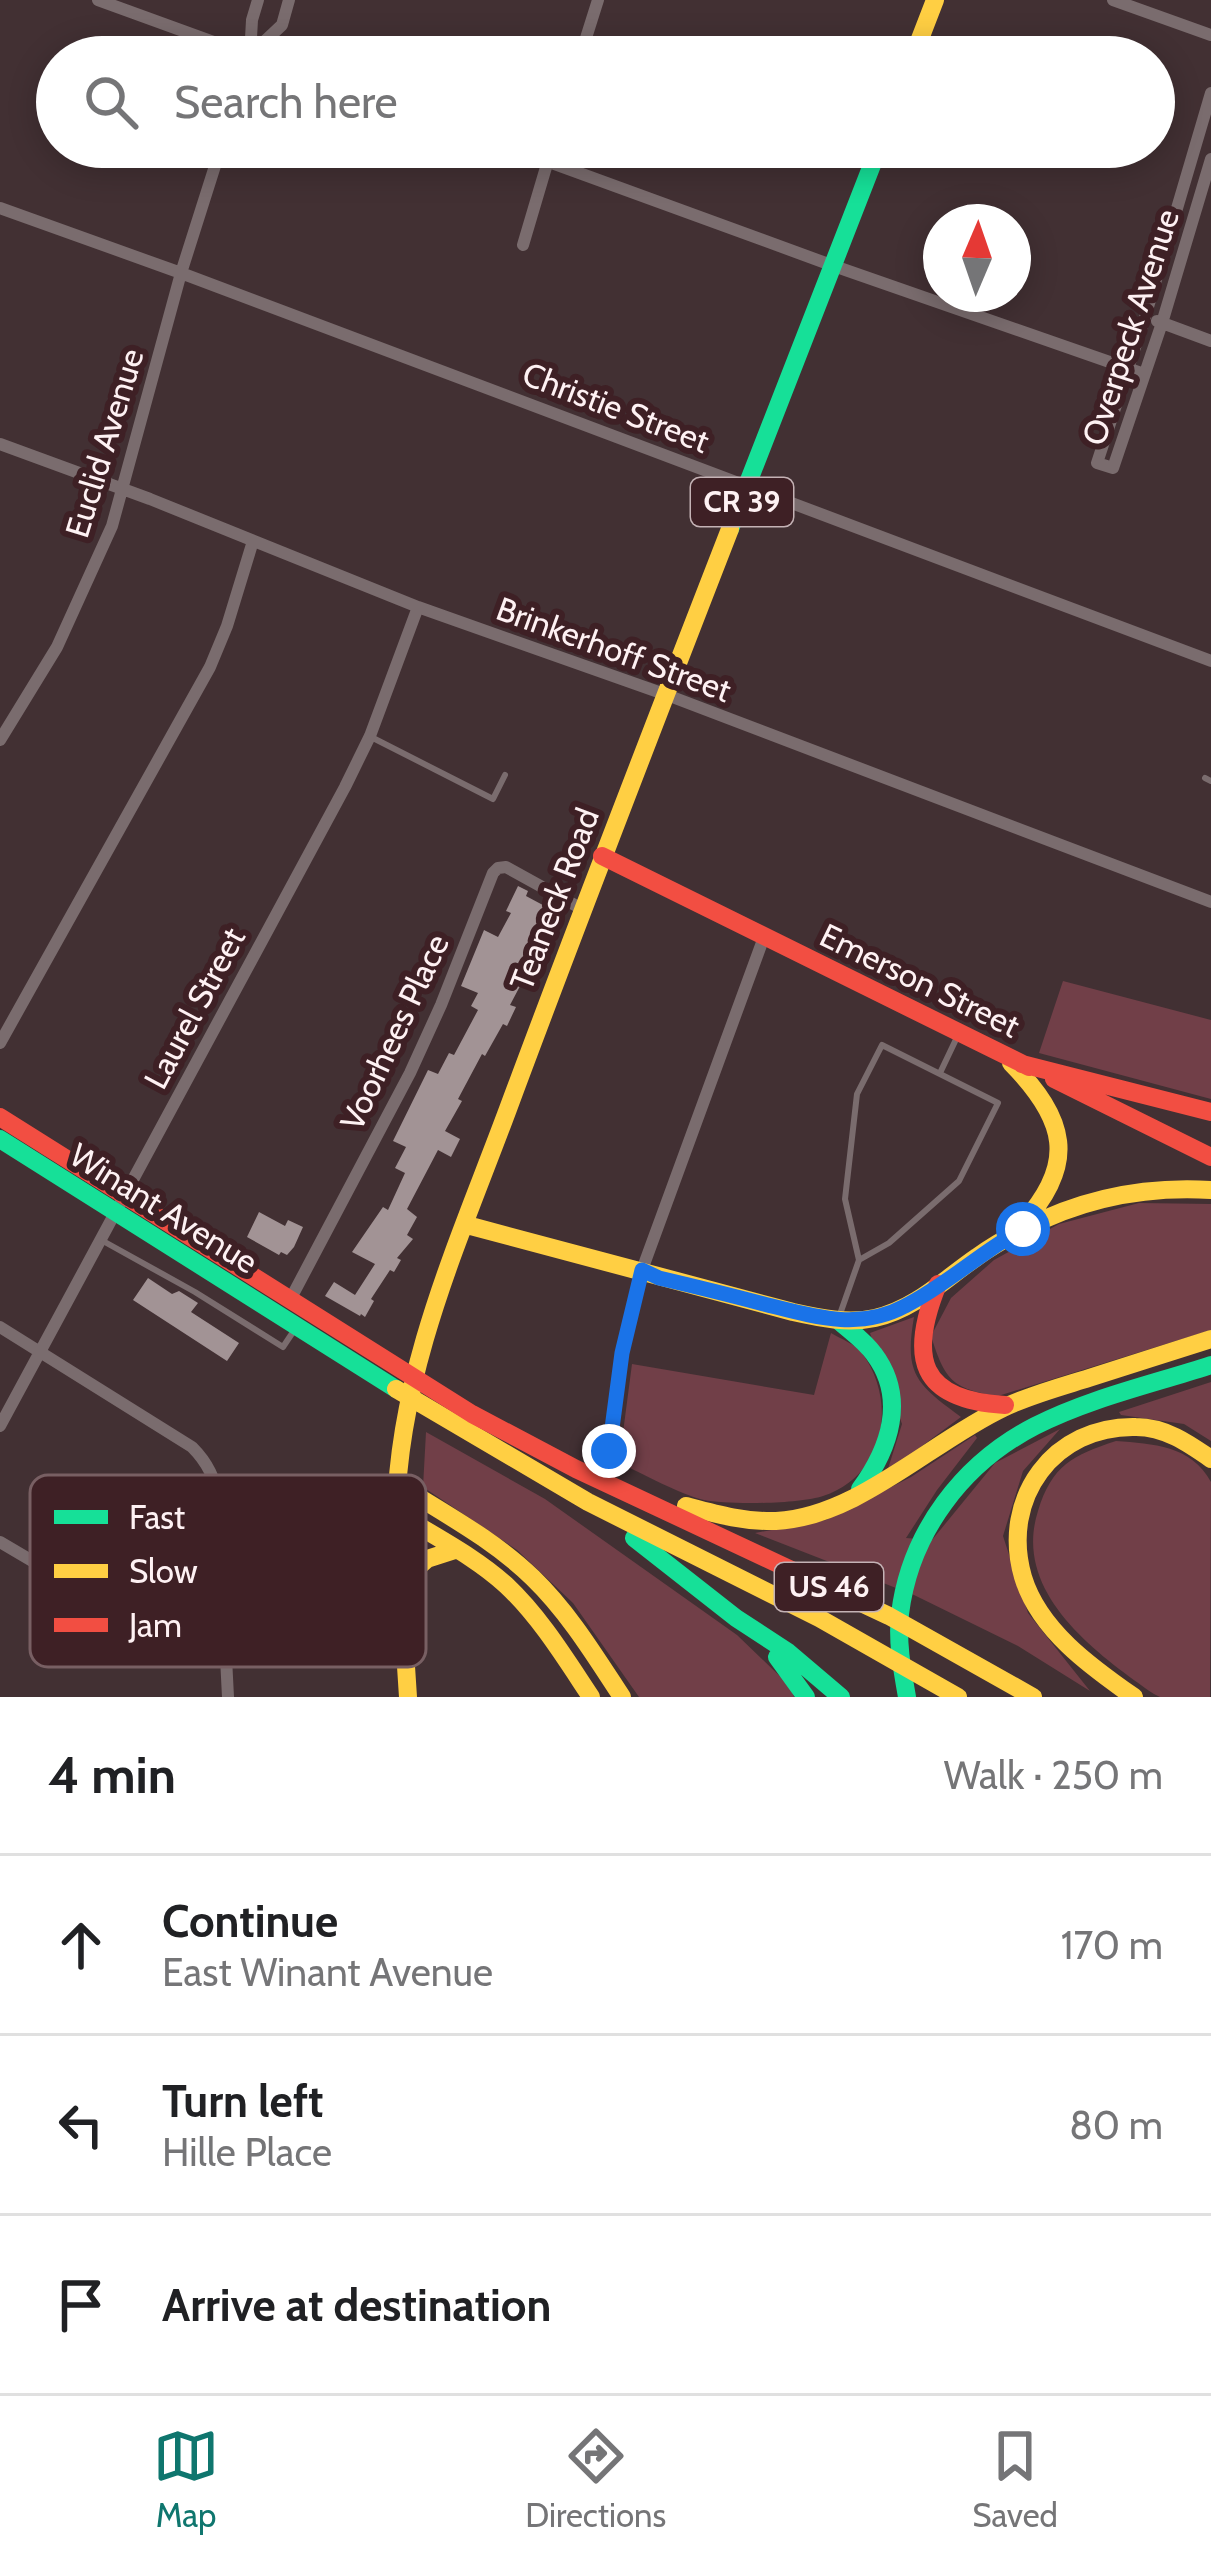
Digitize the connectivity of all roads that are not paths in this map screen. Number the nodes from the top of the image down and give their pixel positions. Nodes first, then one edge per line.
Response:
1 (98, 0) edge
2 (258, 0) edge
3 (289, 0) edge
4 (598, 0) edge
5 (934, 0) edge
6 (1113, 0) edge
7 (1211, 35) edge
8 (197, 36) edge
9 (252, 36) edge
10 (271, 36) edge
11 (587, 36) edge
12 (921, 36) edge
13 (1211, 93) edge
14 (1194, 151) junction
15 (1211, 158) edge
16 (214, 168) edge
17 (545, 168) edge
18 (585, 168) edge
19 (871, 168) edge
20 (0, 208) edge
21 (523, 245) dead end
22 (834, 266) junction
23 (182, 273) junction
24 (1145, 317) junction
25 (1162, 323) junction
26 (1211, 341) edge
27 (1126, 368) junction
28 (1144, 374) junction
29 (0, 444) edge
30 (749, 486) junction
31 (124, 489) junction
32 (253, 541) junction
33 (418, 608) junction
34 (1211, 661) edge
35 (667, 695) junction
36 (0, 710) edge
37 (13, 718) junction
38 (370, 736) junction
39 (0, 740) edge
40 (505, 775) dead end
41 (602, 856) junction
42 (1211, 902) edge
43 (582, 909) junction
44 (764, 937) junction
45 (959, 1032) junction
46 (0, 1043) edge
47 (995, 1051) junction
48 (1022, 1064) junction
49 (940, 1073) junction
50 (1211, 1112) edge
51 (0, 1117) edge
52 (0, 1139) edge
53 (1211, 1156) edge
54 (1211, 1190) edge
55 (119, 1204) junction
56 (467, 1225) junction
57 (100, 1239) junction
58 (994, 1245) junction
59 (177, 1252) junction
60 (859, 1260) junction
61 (642, 1270) junction
62 (207, 1271) junction
63 (164, 1274) junction
64 (938, 1284) junction
65 (195, 1292) junction
66 (290, 1301) junction
67 (838, 1320) junction
68 (0, 1327) edge
69 (296, 1328) junction
70 (1211, 1339) edge
71 (40, 1352) junction
72 (1211, 1365) edge
73 (396, 1379) junction
74 (426, 1397) junction
75 (1008, 1405) junction
76 (0, 1426) edge
77 (609, 1451) dead end
78 (1211, 1459) edge
79 (211, 1475) edge
80 (397, 1475) edge
81 (619, 1490) junction
82 (850, 1500) junction
83 (588, 1502) junction
84 (426, 1503) edge
85 (426, 1532) edge
86 (0, 1542) edge
87 (455, 1550) junction
88 (30, 1560) edge
89 (426, 1560) edge
90 (736, 1618) junction
91 (226, 1667) edge
92 (405, 1667) edge
93 (228, 1697) edge
94 (407, 1697) edge
95 (591, 1697) edge
96 (622, 1697) edge
97 (806, 1697) edge
98 (842, 1697) edge
99 (908, 1697) edge
100 (958, 1697) edge
101 (1033, 1697) edge
102 (1134, 1697) edge

1 - 8 street
2 - 9 street
3 - 10 street
4 - 11 street
5 - 12 main road
6 - 7 street
13 - 14 street, Overpeck Avenue
14 - 15 street
14 - 24 street, Overpeck Avenue
15 - 25 street, Overpeck Avenue
16 - 23 street, Euclid Avenue
17 - 21 street
18 - 22 street
19 - 22 main road, Teaneck Road / CR 39
20 - 23 street, Christie Street
22 - 27 street
22 - 30 main road, Teaneck Road / CR 39
23 - 30 street, Christie Street
23 - 31 street, Euclid Avenue
24 - 25 street
24 - 27 street, Overpeck Avenue
25 - 26 street
25 - 28 street, Overpeck Avenue
27 - 28 street
27 - 28 street, Overpeck Avenue
29 - 31 street, Brinkerhoff Street
30 - 34 street, Christie Street
30 - 35 main road, Teaneck Road / CR 39
31 - 32 street, Brinkerhoff Street
31 - 37 street, Euclid Avenue
32 - 33 street, Brinkerhoff Street
32 - 46 street
33 - 35 street, Brinkerhoff Street
33 - 38 street, Laurel Street
35 - 41 main road, Teaneck Road / CR 39
35 - 42 street, Brinkerhoff Street
36 - 37 street
37 - 39 street, Euclid Avenue
38 - 40 lane
38 - 55 street, Laurel Street
41 - 43 main road, Teaneck Road / CR 39
41 - 44 main road, Emerson Street
43 - 56 main road, Teaneck Road / CR 39
43 - 66 street, Voorhees Place
44 - 45 main road, Emerson Street
44 - 61 street
45 - 47 main road, Emerson Street
45 - 49 lane
47 - 48 main road, Emerson Street
47 - 58 main road
48 - 50 main road
48 - 53 main road, Emerson Street
49 - 60 lane
49 - 60 lane
51 - 55 main road, Winant Avenue / US 46
52 - 55 main road, Winant Avenue / US 46
54 - 58 main road
55 - 57 street, Laurel Street
55 - 59 main road, Winant Avenue / US 46
55 - 66 main road, Winant Avenue / US 46
56 - 61 main road
56 - 80 main road, Teaneck Road / CR 39
57 - 63 lane
57 - 71 street, Laurel Street
58 - 64 main road
59 - 62 main road, Winant Avenue / US 46
59 - 63 lane
60 - 67 lane
61 - 67 main road
61 - 77 street
62 - 65 lane
62 - 69 main road, Winant Avenue / US 46
63 - 65 lane
64 - 67 main road
64 - 75 main road
65 - 69 lane
66 - 73 main road, US 46
67 - 82 main road
68 - 71 street
69 - 73 main road, US 46
70 - 75 main road
71 - 76 street, Laurel Street
71 - 79 street
72 - 99 main road
73 - 74 main road, US 46
74 - 81 main road, US 46
74 - 83 main road, US 46
75 - 82 main road
78 - 102 main road
81 - 82 main road
81 - 101 main road, US 46
83 - 90 main road
83 - 100 main road, US 46
84 - 96 main road
85 - 87 main road
86 - 88 street
87 - 89 main road
87 - 95 main road
90 - 97 main road
90 - 98 main road
91 - 93 street
92 - 94 main road, Teaneck Road / CR 39

